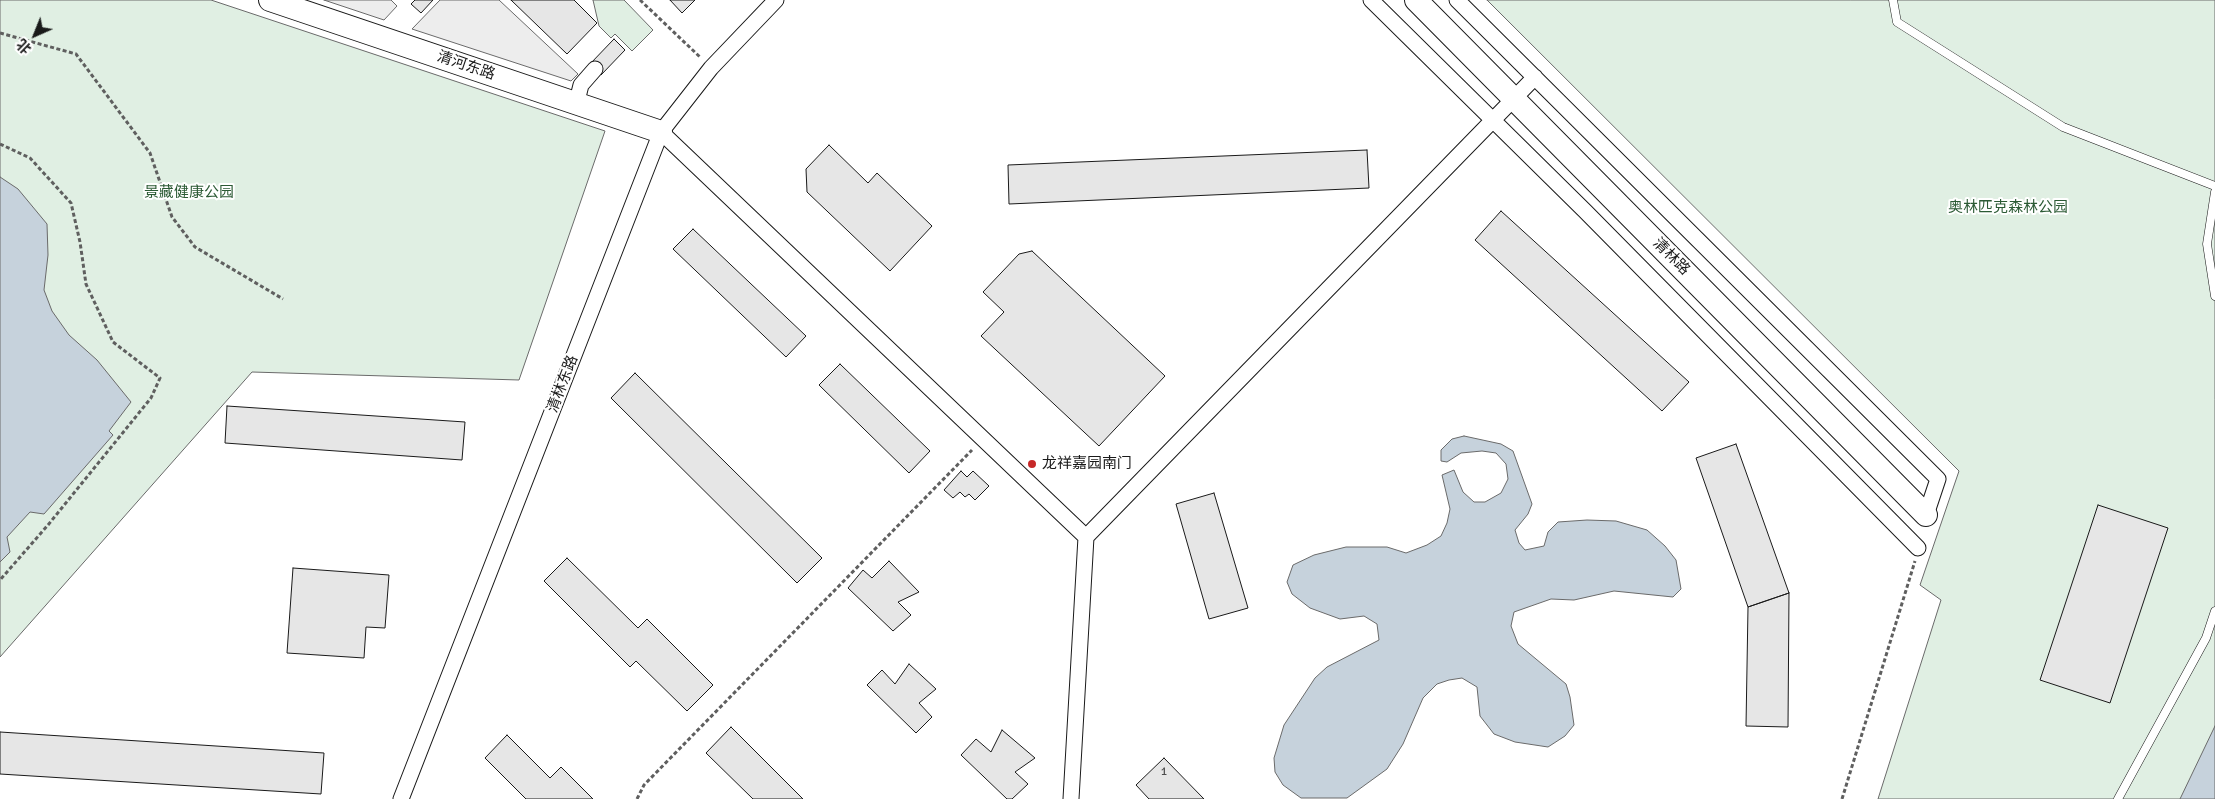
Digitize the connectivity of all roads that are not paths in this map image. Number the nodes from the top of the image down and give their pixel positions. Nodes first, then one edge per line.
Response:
1 (270, 0) edge
2 (776, 0) edge
3 (1371, 0) edge
4 (1416, 0) edge
5 (1457, 0) edge
6 (1893, 0) edge
7 (595, 69) dead end
8 (1535, 77) junction
9 (578, 98) junction
10 (1515, 99) junction
11 (1493, 120) junction
12 (661, 132) junction
13 (2215, 186) edge
14 (2215, 192) edge
15 (2215, 296) edge
16 (1926, 515) joint
17 (1086, 537) junction
18 (1918, 548) road end
19 (2215, 611) edge
20 (401, 799) edge
21 (1072, 799) edge
22 (2118, 799) edge

1 - 9 street, 清河东路
2 - 12 street, 清林东路
3 - 11 street
4 - 10 street, 清林路
5 - 8 street
6 - 13 lane
7 - 9 street
8 - 10 street
8 - 16 street
9 - 12 street, 清河东路
10 - 11 street
10 - 16 street, 清林路
11 - 17 street
11 - 18 street
12 - 17 street
12 - 20 street, 清林东路
14 - 15 lane
17 - 21 street
19 - 22 lane

